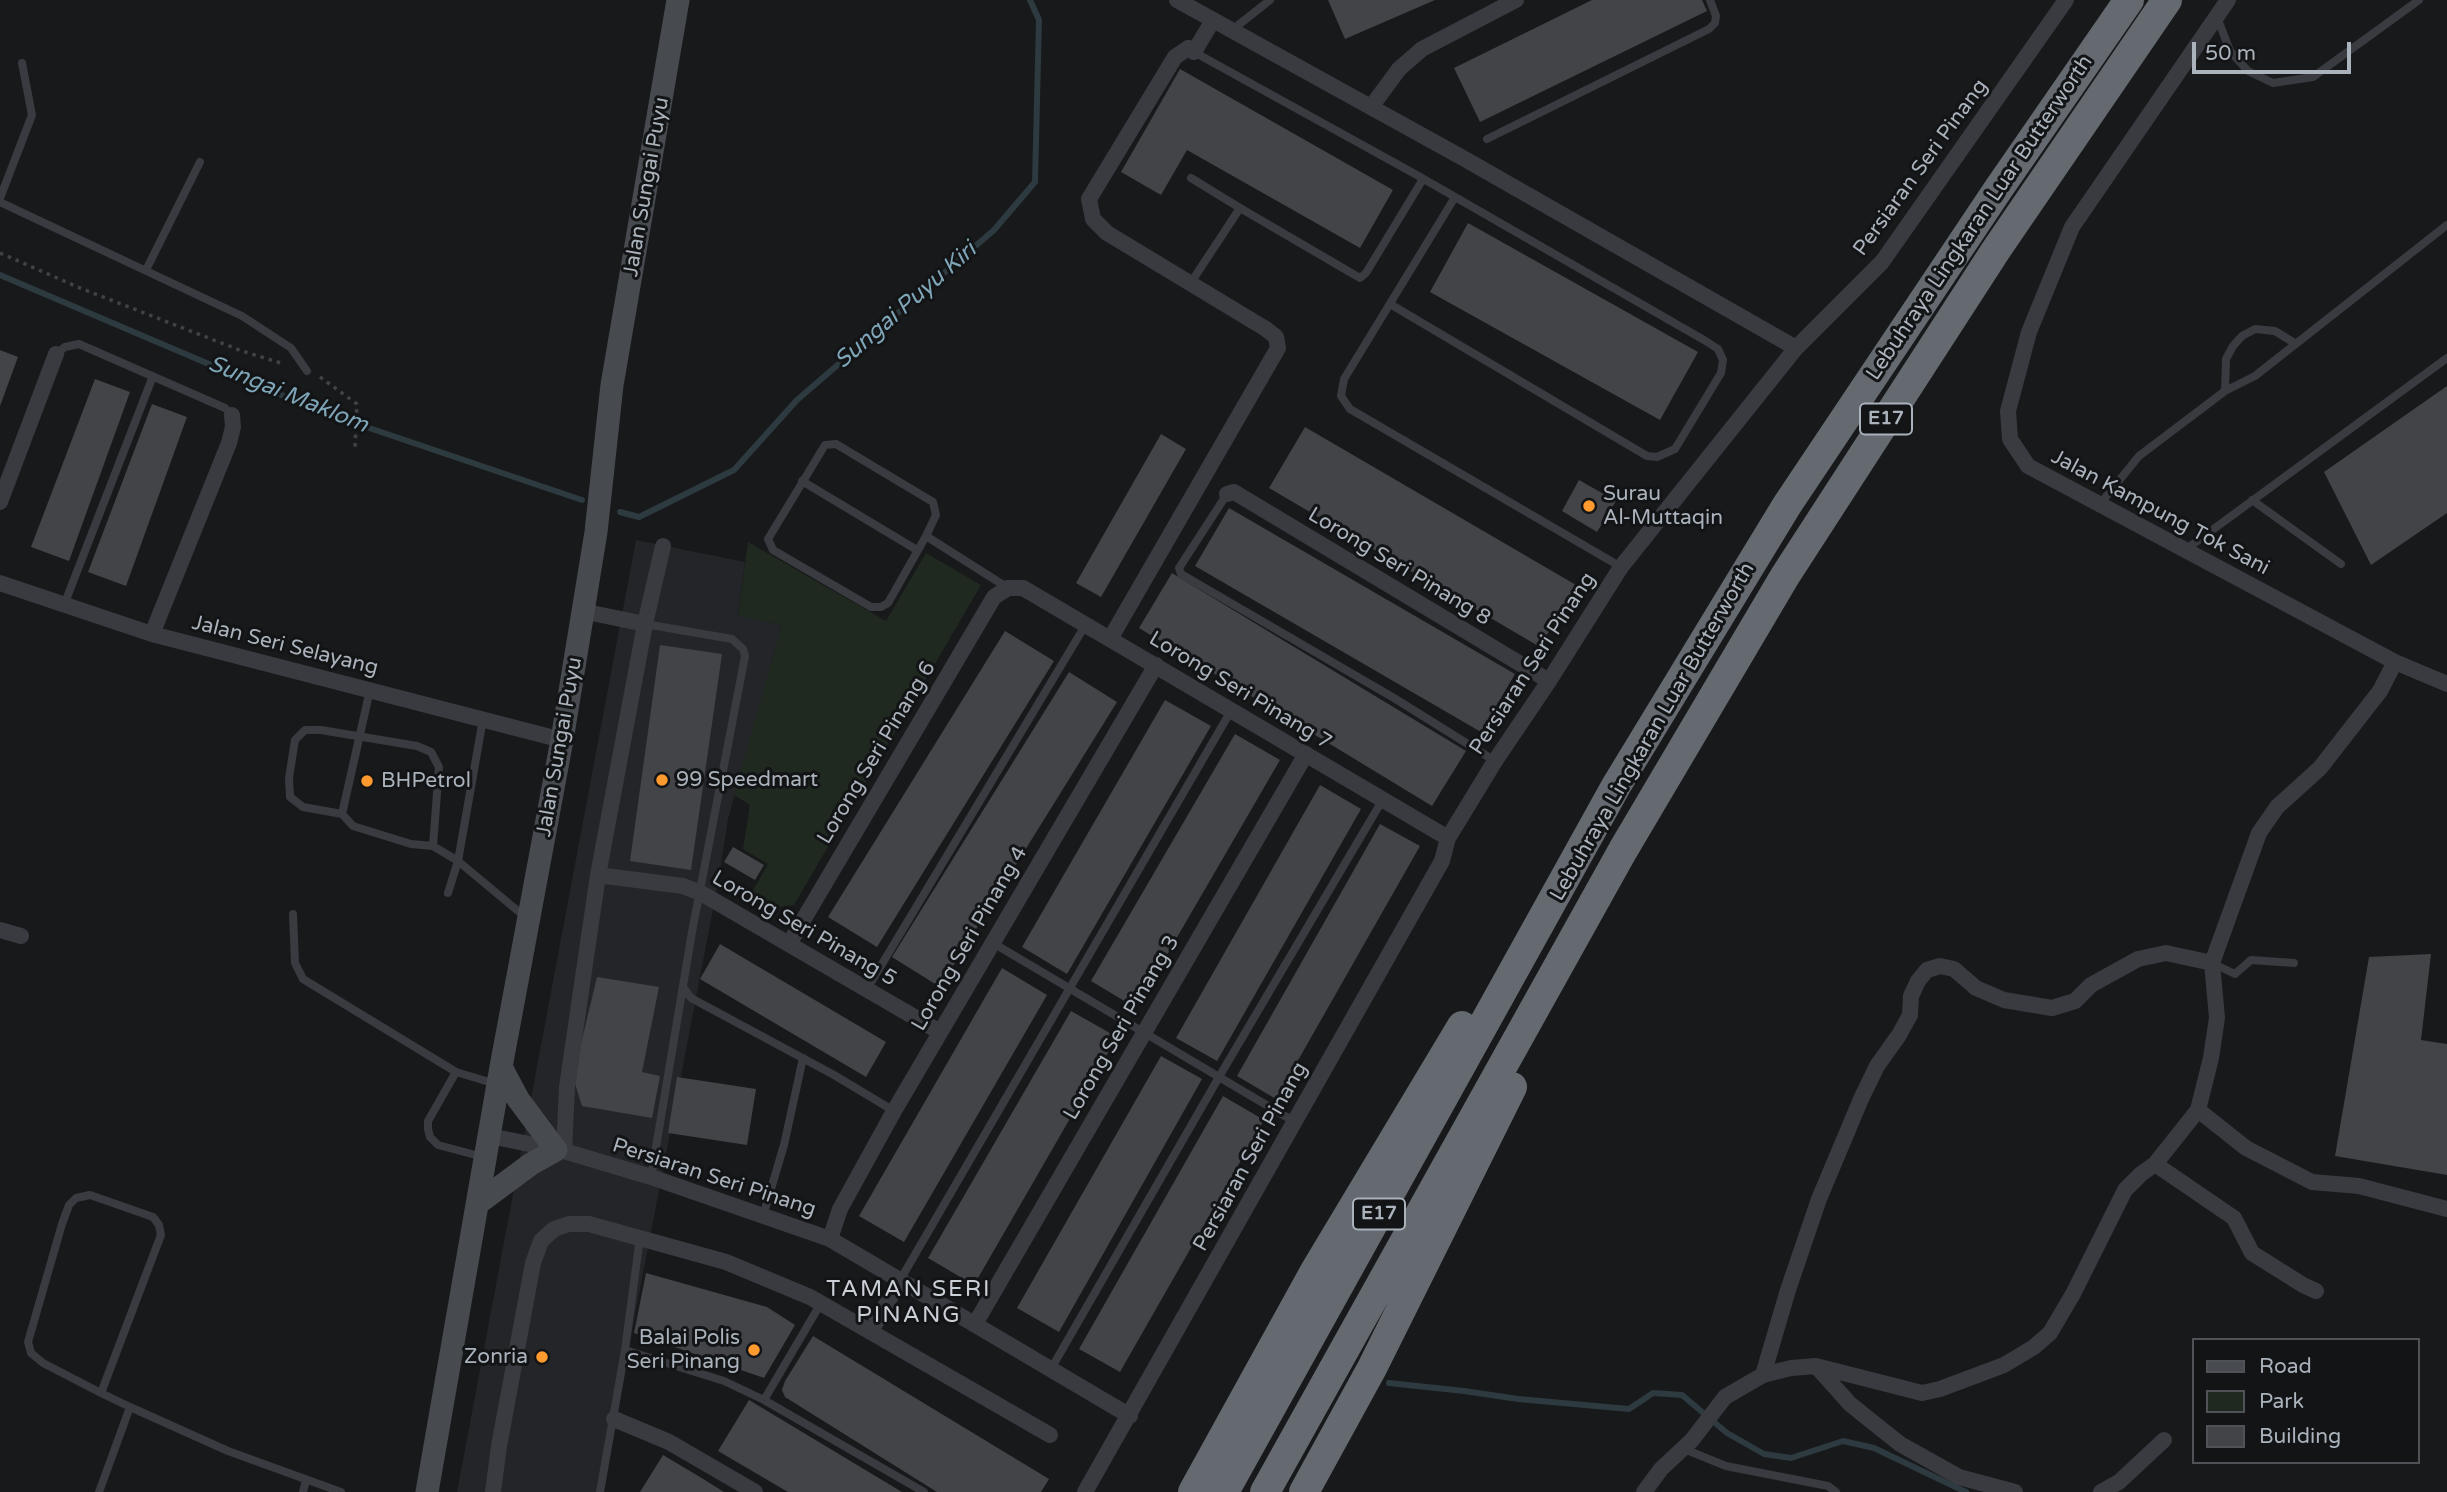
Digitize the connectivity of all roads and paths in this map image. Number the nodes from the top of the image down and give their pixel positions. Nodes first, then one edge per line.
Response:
1 (678, 0) edge
2 (1177, 0) edge
3 (1270, 0) edge
4 (1516, 0) edge
5 (1710, 0) edge
6 (2067, 0) edge
7 (2129, 0) edge
8 (2167, 0) edge
9 (2228, 0) edge
10 (2419, 0) edge
11 (2217, 17) junction
12 (1213, 20) junction
13 (1233, 30) junction
14 (1195, 52) junction
15 (22, 63) dead end
16 (1371, 107) junction
17 (1487, 139) dead end
18 (200, 162) dead end
19 (1191, 178) dead end
20 (1423, 178) junction
21 (1455, 197) junction
22 (0, 200) edge
23 (1240, 208) junction
24 (2447, 225) edge
25 (0, 253) edge
26 (146, 270) junction
27 (1190, 284) junction
28 (1390, 304) junction
29 (2296, 344) junction
30 (1796, 348) junction
31 (56, 354) joint
32 (2447, 358) edge
33 (307, 371) junction
34 (153, 376) junction
35 (2225, 391) junction
36 (232, 415) joint
37 (355, 448) dead end
38 (802, 481) junction
39 (1227, 495) joint
40 (2252, 500) junction
41 (0, 502) edge
42 (2101, 504) junction
43 (926, 536) junction
44 (663, 546) dead end
45 (917, 550) junction
46 (2185, 550) junction
47 (2341, 564) dead end
48 (1621, 567) junction
49 (0, 583) edge
50 (1008, 588) junction
51 (64, 605) junction
52 (582, 611) junction
53 (645, 624) junction
54 (1086, 625) junction
55 (152, 634) junction
56 (1110, 639) junction
57 (2395, 662) junction
58 (1156, 665) junction
59 (1549, 681) junction
60 (2447, 684) edge
61 (370, 690) junction
62 (1232, 709) junction
63 (483, 719) junction
64 (359, 736) junction
65 (562, 740) junction
66 (1306, 754) junction
67 (1495, 761) junction
68 (1383, 799) junction
69 (342, 814) junction
70 (1448, 838) junction
71 (433, 846) junction
72 (458, 861) junction
73 (598, 875) junction
74 (448, 893) dead end
75 (701, 893) junction
76 (293, 915) dead end
77 (529, 921) junction
78 (0, 930) edge
79 (21, 936) dead end
80 (1535, 936) junction
81 (993, 943) junction
82 (789, 944) junction
83 (1566, 951) junction
84 (2212, 962) junction
85 (2294, 963) dead end
86 (683, 987) junction
87 (1069, 987) junction
88 (867, 989) junction
89 (940, 1032) junction
90 (1144, 1032) junction
91 (803, 1058) junction
92 (456, 1072) junction
93 (500, 1076) junction
94 (1219, 1077) junction
95 (2198, 1110) junction
96 (894, 1111) junction
97 (1295, 1122) junction
98 (488, 1147) junction
99 (560, 1151) junction
100 (2155, 1164) junction
101 (651, 1177) junction
102 (477, 1204) junction
103 (2447, 1209) edge
104 (763, 1216) junction
105 (640, 1237) junction
106 (830, 1239) junction
107 (900, 1282) junction
108 (2316, 1291) dead end
109 (821, 1303) junction
110 (975, 1324) junction
111 (871, 1331) junction
112 (625, 1350) junction
113 (1816, 1366) junction
114 (1051, 1369) junction
115 (1763, 1375) junction
116 (101, 1393) junction
117 (764, 1400) junction
118 (130, 1407) junction
119 (1130, 1416) junction
120 (614, 1419) junction
121 (1050, 1435) dead end
122 (2164, 1440) dead end
123 (1688, 1445) junction
124 (306, 1480) junction
125 (100, 1492) edge
126 (303, 1492) edge
127 (341, 1492) edge
128 (427, 1492) edge
129 (493, 1492) edge
130 (600, 1492) edge
131 (755, 1492) edge
132 (924, 1492) edge
133 (1085, 1492) edge
134 (1193, 1492) edge
135 (1224, 1492) edge
136 (1265, 1492) edge
137 (1304, 1492) edge
138 (1644, 1492) edge
139 (1836, 1492) edge
140 (2015, 1492) edge
141 (2101, 1492) edge

1 - 52 main road, Jalan Sungai Puyu
2 - 12 street
3 - 13 lane
4 - 16 street
5 - 17 lane
6 - 30 street, Persiaran Seri Pinang
7 - 80 highway, Lebuhraya Lingkaran Luar Butterworth / E17
8 - 83 highway, Lebuhraya Lingkaran Luar Butterworth / E17
9 - 11 street, Jalan Kampung Tok Sani
10 - 11 lane
11 - 42 street, Jalan Kampung Tok Sani
12 - 13 street
12 - 14 street
13 - 16 street
14 - 20 lane
14 - 27 street
15 - 22 lane
16 - 30 street
18 - 26 lane
19 - 23 lane
20 - 21 lane
20 - 23 lane
21 - 28 lane
21 - 28 lane
22 - 26 lane
23 - 27 lane
24 - 29 lane
25 - 33 path
26 - 33 lane
27 - 56 street
28 - 48 lane
29 - 35 lane
29 - 35 lane
30 - 48 street, Persiaran Seri Pinang
31 - 34 lane
31 - 41 street
32 - 40 lane
33 - 37 path
34 - 36 lane
34 - 51 lane
35 - 42 lane
36 - 55 street
38 - 43 lane
38 - 45 lane
38 - 45 lane
39 - 59 street, Lorong Seri Pinang 8
39 - 67 lane
40 - 46 lane
40 - 47 lane
42 - 46 street, Jalan Kampung Tok Sani
43 - 45 lane
43 - 50 lane
44 - 53 street
46 - 57 street, Jalan Kampung Tok Sani
48 - 59 street, Persiaran Seri Pinang
49 - 51 street, Jalan Seri Selayang
50 - 54 street, Lorong Seri Pinang 7
50 - 82 street, Lorong Seri Pinang 6
51 - 55 street, Jalan Seri Selayang
52 - 53 street
52 - 65 main road, Jalan Sungai Puyu
53 - 73 street
53 - 75 lane
54 - 56 street, Lorong Seri Pinang 7
54 - 88 lane
55 - 61 street, Jalan Seri Selayang
56 - 58 street, Lorong Seri Pinang 7
57 - 60 street, Jalan Kampung Tok Sani
57 - 84 street
58 - 62 street, Lorong Seri Pinang 7
58 - 81 street, Lorong Seri Pinang 4
59 - 67 street, Persiaran Seri Pinang
61 - 63 street, Jalan Seri Selayang
61 - 64 lane
62 - 66 street, Lorong Seri Pinang 7
62 - 87 lane
63 - 65 street, Jalan Seri Selayang
63 - 72 lane
64 - 69 lane
64 - 69 lane
64 - 71 lane
65 - 77 main road, Jalan Sungai Puyu
66 - 68 street, Lorong Seri Pinang 7
66 - 90 street, Lorong Seri Pinang 3
67 - 70 street, Persiaran Seri Pinang
68 - 70 street, Lorong Seri Pinang 7
68 - 94 lane
69 - 71 lane
70 - 97 street, Persiaran Seri Pinang
71 - 72 lane
72 - 74 lane
72 - 77 lane
73 - 75 street, Lorong Seri Pinang 5
73 - 99 street
75 - 82 street, Lorong Seri Pinang 5
75 - 86 lane
76 - 92 lane
77 - 93 main road, Jalan Sungai Puyu
78 - 79 street
80 - 134 highway
80 - 135 highway, Lebuhraya Lingkaran Luar Butterworth / E17
81 - 87 lane
81 - 89 street, Lorong Seri Pinang 4
82 - 88 street, Lorong Seri Pinang 5
83 - 136 highway, Lebuhraya Lingkaran Luar Butterworth / E17
83 - 137 highway
84 - 85 lane
84 - 95 street
84 - 115 street
86 - 91 lane
86 - 101 lane
87 - 90 lane
87 - 107 lane
88 - 89 street, Lorong Seri Pinang 5
89 - 96 street, Lorong Seri Pinang 4
90 - 94 lane
90 - 110 street, Lorong Seri Pinang 3
91 - 96 lane
91 - 104 lane
92 - 93 lane
92 - 98 lane
93 - 98 main road, Jalan Sungai Puyu
93 - 99 main road
94 - 97 lane
94 - 114 lane
95 - 100 street
95 - 103 street
96 - 106 street, Lorong Seri Pinang 4
97 - 119 street, Persiaran Seri Pinang
98 - 99 street, Persiaran Seri Pinang
98 - 102 main road, Jalan Sungai Puyu
99 - 101 street, Persiaran Seri Pinang
99 - 102 main road
100 - 108 street
100 - 113 street
101 - 104 street, Persiaran Seri Pinang
102 - 128 main road, Jalan Sungai Puyu
104 - 106 street, Persiaran Seri Pinang
105 - 109 street
105 - 112 lane
105 - 129 street
106 - 107 street, Persiaran Seri Pinang
107 - 110 street, Persiaran Seri Pinang
107 - 111 street
109 - 111 street
109 - 117 lane
110 - 114 street, Persiaran Seri Pinang
111 - 121 street
112 - 117 lane
112 - 120 lane
113 - 115 street
113 - 140 street
114 - 119 street, Persiaran Seri Pinang
115 - 123 street
116 - 116 lane
116 - 118 lane
117 - 132 lane
118 - 124 lane
118 - 125 lane
119 - 133 street, Persiaran Seri Pinang
120 - 130 lane
120 - 131 street
122 - 141 street
123 - 138 street
123 - 139 lane
124 - 126 lane
124 - 127 lane

